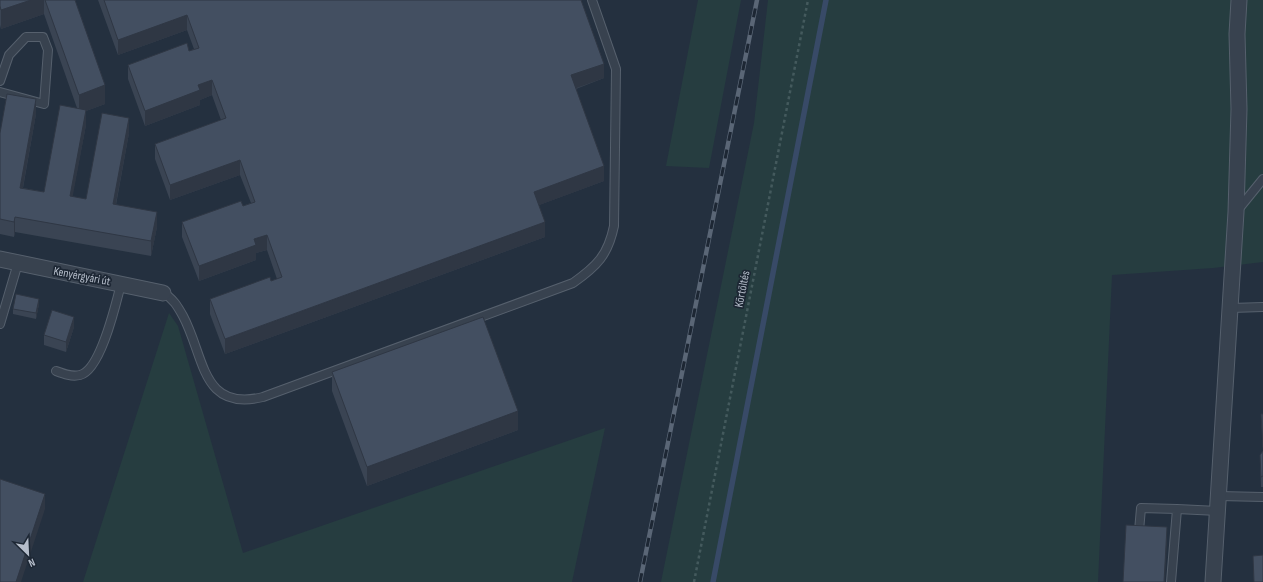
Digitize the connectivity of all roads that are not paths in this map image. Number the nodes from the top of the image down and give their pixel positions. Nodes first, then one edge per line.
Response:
1 (592, 0) edge
2 (1239, 0) edge
3 (0, 81) edge
4 (0, 92) edge
5 (1263, 179) edge
6 (1236, 212) junction
7 (0, 259) edge
8 (18, 263) junction
9 (121, 284) junction
10 (164, 293) joint
11 (1263, 306) edge
12 (1230, 308) junction
13 (0, 324) edge
14 (56, 371) dead end
15 (1219, 496) junction
16 (1263, 497) edge
17 (1177, 509) junction
18 (1218, 511) junction
19 (1139, 531) edge
20 (1171, 582) edge
21 (1213, 582) edge

1 - 10 lane
2 - 6 street
3 - 4 lane
5 - 6 lane
6 - 12 street
7 - 8 street, Kenyérgyári út
8 - 9 street, Kenyérgyári út
8 - 13 lane
9 - 10 street, Kenyérgyári út
9 - 14 lane
11 - 12 lane
12 - 15 street
15 - 16 lane
15 - 18 street
17 - 18 lane
17 - 19 lane
17 - 20 lane
18 - 21 street

